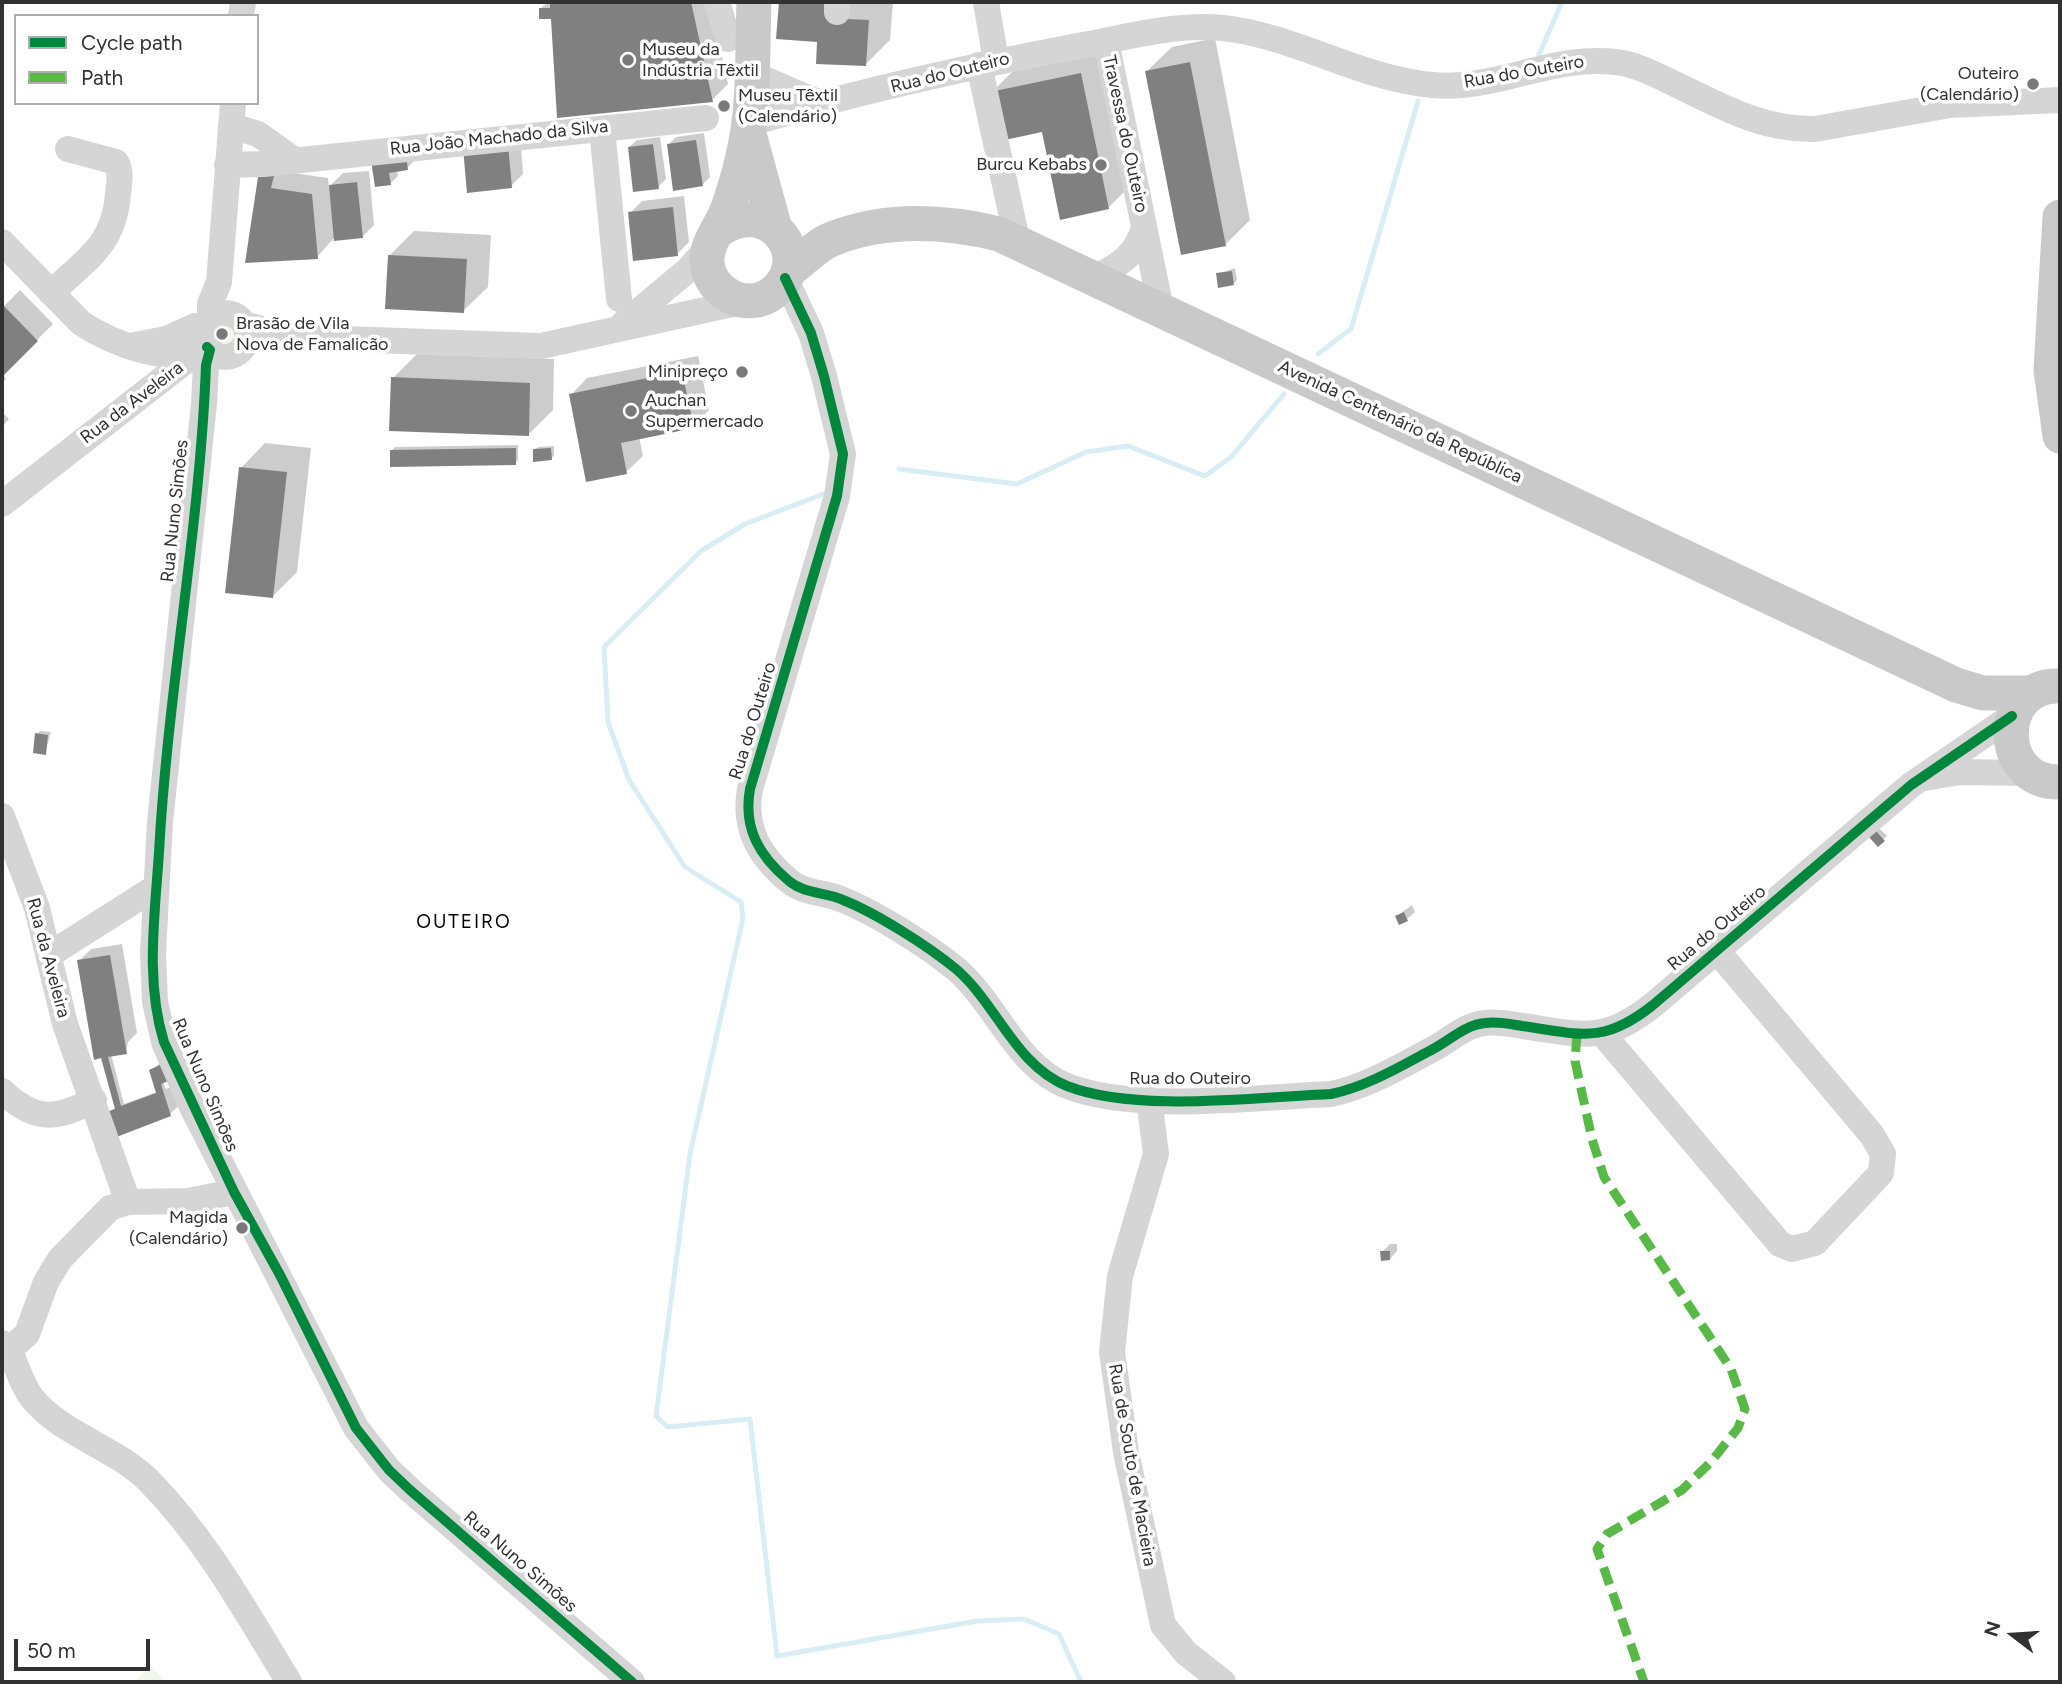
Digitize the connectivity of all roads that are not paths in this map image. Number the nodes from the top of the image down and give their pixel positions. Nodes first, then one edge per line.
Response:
1 (717, 2) edge
2 (986, 2) edge
3 (748, 5) edge
4 (728, 39) dead end
5 (1106, 41) junction
6 (987, 63) junction
7 (752, 77) junction
8 (2060, 100) edge
9 (820, 103) junction
10 (232, 115) edge
11 (706, 118) dead end
12 (749, 125) junction
13 (602, 129) junction
14 (68, 149) dead end
15 (293, 159) junction
16 (227, 164) junction
17 (2060, 217) edge
18 (1144, 227) junction
19 (778, 231) junction
20 (714, 238) junction
21 (830, 240) junction
22 (1017, 240) junction
23 (7, 259) edge
24 (2059, 262) edge
25 (1096, 277) junction
26 (771, 287) junction
27 (51, 293) junction
28 (619, 299) dead end
29 (1161, 309) junction
30 (617, 329) junction
31 (212, 341) junction
32 (133, 345) junction
33 (205, 394) junction
34 (2060, 436) edge
35 (2, 504) edge
36 (1956, 685) junction
37 (2041, 691) edge
38 (1983, 736) junction
39 (2045, 777) edge
40 (1920, 779) junction
41 (2, 816) edge
42 (156, 887) junction
43 (1717, 951) junction
44 (49, 955) junction
45 (1602, 1033) junction
46 (2, 1091) edge
47 (1149, 1099) junction
48 (94, 1100) junction
49 (234, 1192) junction
50 (128, 1202) junction
51 (5, 1346) edge
52 (289, 1682) edge
53 (632, 1682) edge
54 (1223, 1682) edge

1 - 4 street
2 - 6 street
3 - 7 main road
5 - 6 street, Rua do Outeiro
5 - 8 street, Rua do Outeiro
5 - 18 street, Travessa do Outeiro
6 - 9 street, Rua do Outeiro
6 - 22 street
7 - 9 street
7 - 12 main road
9 - 12 street, Rua do Outeiro
10 - 15 street
10 - 16 street
11 - 13 street, Rua João Machado da Silva
12 - 19 main road
12 - 20 main road
13 - 15 street, Rua João Machado da Silva
13 - 28 street
14 - 27 street
15 - 16 street, Rua João Machado da Silva
16 - 31 street
17 - 24 main road
18 - 25 street, Travessa do Outeiro
18 - 29 street, Travessa do Outeiro
19 - 20 main road
19 - 21 main road, Avenida Centenário da República
19 - 26 main road
20 - 26 main road
20 - 30 street
21 - 22 main road, Avenida Centenário da República
21 - 26 main road, Avenida Centenário da República
22 - 25 main road, Avenida Centenário da República
23 - 27 street
24 - 34 main road
25 - 29 main road, Avenida Centenário da República
26 - 30 street
26 - 47 street, Rua do Outeiro
27 - 32 street
29 - 36 main road, Avenida Centenário da República
30 - 31 street
31 - 32 street
31 - 32 street
31 - 33 street
31 - 33 street, Rua Nuno Simões
31 - 35 street, Rua da Aveleira
33 - 42 street, Rua Nuno Simões
36 - 37 main road, Avenida Centenário da República
36 - 38 street, Avenida Centenário da República
37 - 38 street, Rua do Outeiro
37 - 39 main road
38 - 40 street, Rua do Outeiro
39 - 40 street
40 - 43 street, Rua do Outeiro
41 - 44 street, Rua da Aveleira
42 - 44 street
42 - 49 street, Rua Nuno Simões
43 - 45 street, Rua do Outeiro
43 - 45 street
44 - 48 street, Rua da Aveleira
45 - 47 street, Rua do Outeiro
46 - 48 street
47 - 54 street, Rua de Souto de Macieira
48 - 50 street, Rua da Aveleira
49 - 50 street
49 - 53 street, Rua Nuno Simões
50 - 51 street
51 - 52 street

